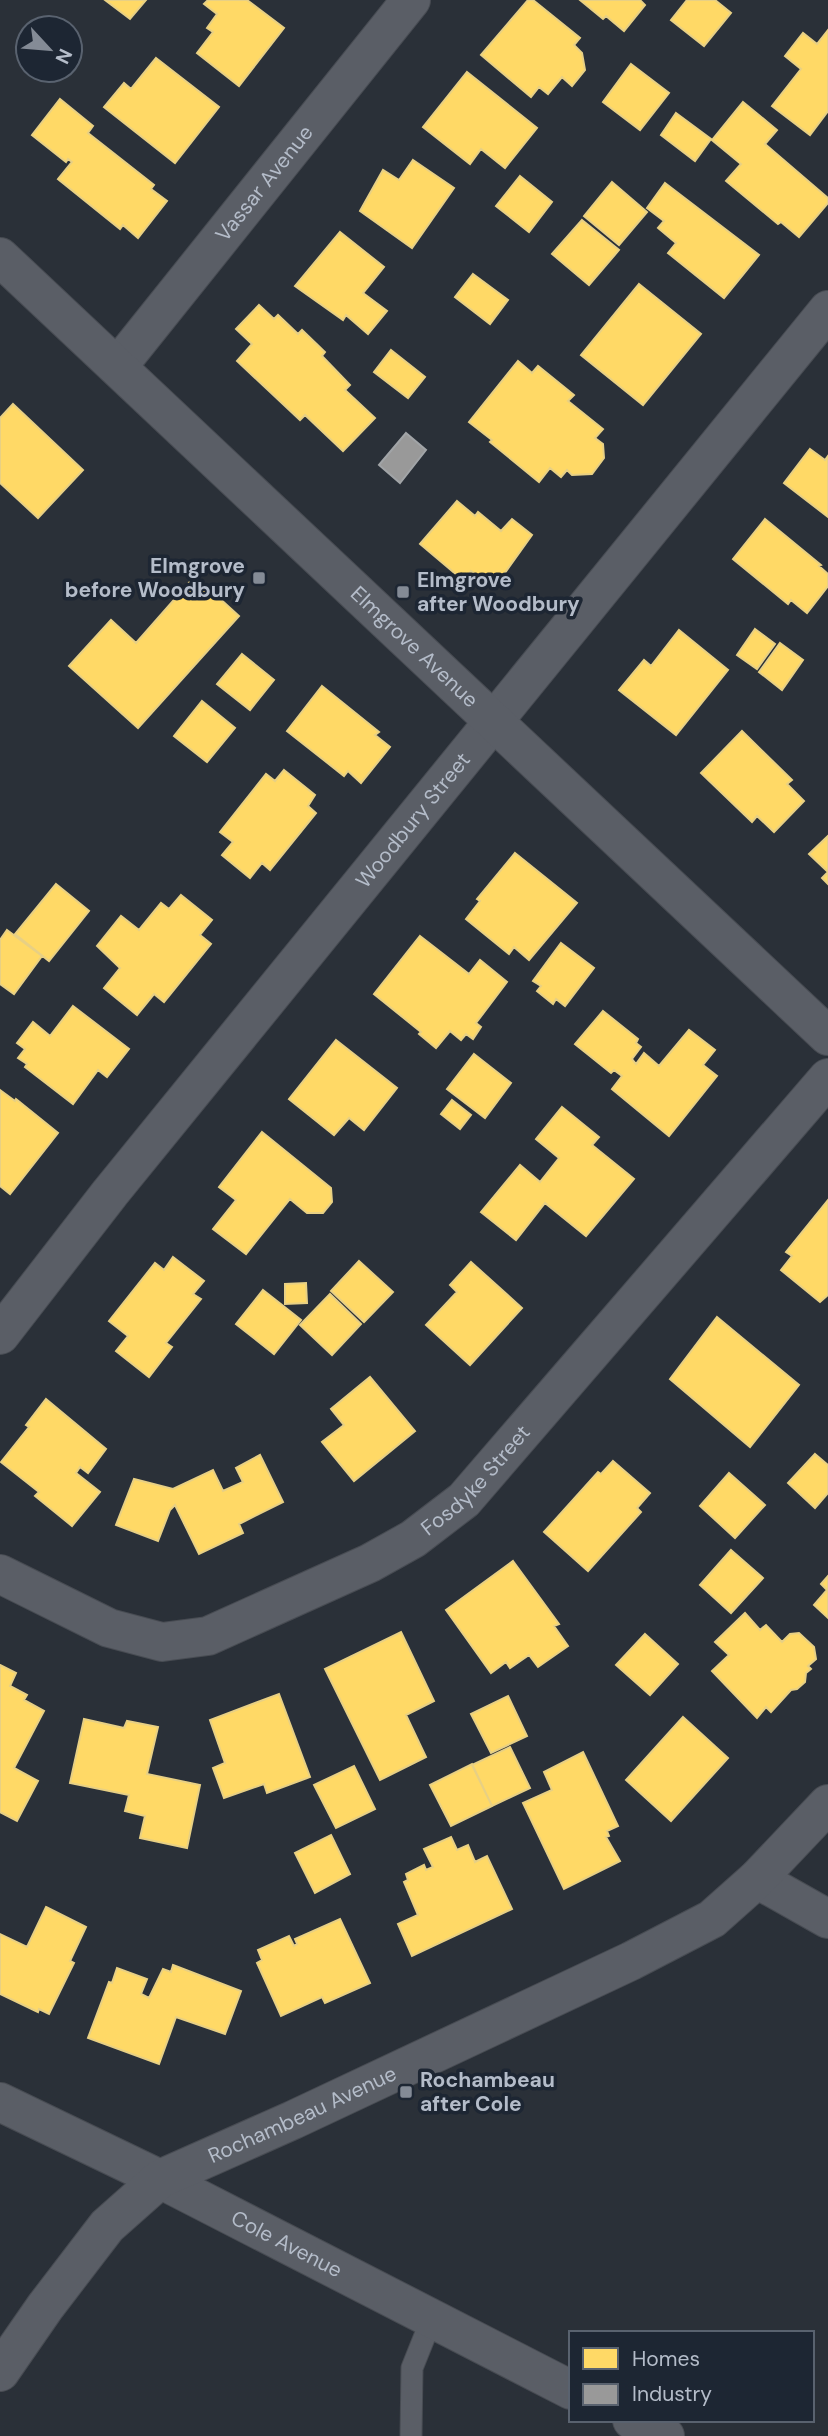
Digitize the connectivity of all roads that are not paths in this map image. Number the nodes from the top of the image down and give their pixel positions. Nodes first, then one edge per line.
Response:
1 (411, 0) edge
2 (0, 257) edge
3 (828, 310) edge
4 (118, 366) junction
5 (494, 722) junction
6 (828, 1036) edge
7 (828, 1078) edge
8 (0, 1335) edge
9 (0, 1574) edge
10 (828, 1804) edge
11 (757, 1879) junction
12 (828, 1919) edge
13 (0, 2102) edge
14 (160, 2179) junction
15 (432, 2318) junction
16 (0, 2372) edge
17 (569, 2389) edge
18 (636, 2422) edge
19 (411, 2436) edge
20 (665, 2436) edge

1 - 4 street, Vassar Avenue
2 - 4 street, Elmgrove Avenue
3 - 5 street, Woodbury Street
4 - 5 street, Elmgrove Avenue
5 - 6 street, Elmgrove Avenue
5 - 8 street, Woodbury Street
7 - 9 street, Fosdyke Street
10 - 11 street, Rochambeau Avenue
11 - 12 street
11 - 14 street, Rochambeau Avenue
13 - 14 street, Cole Avenue
14 - 15 street, Cole Avenue
14 - 16 street, Rochambeau Avenue
15 - 17 street, Cole Avenue
15 - 19 lane
18 - 20 street

